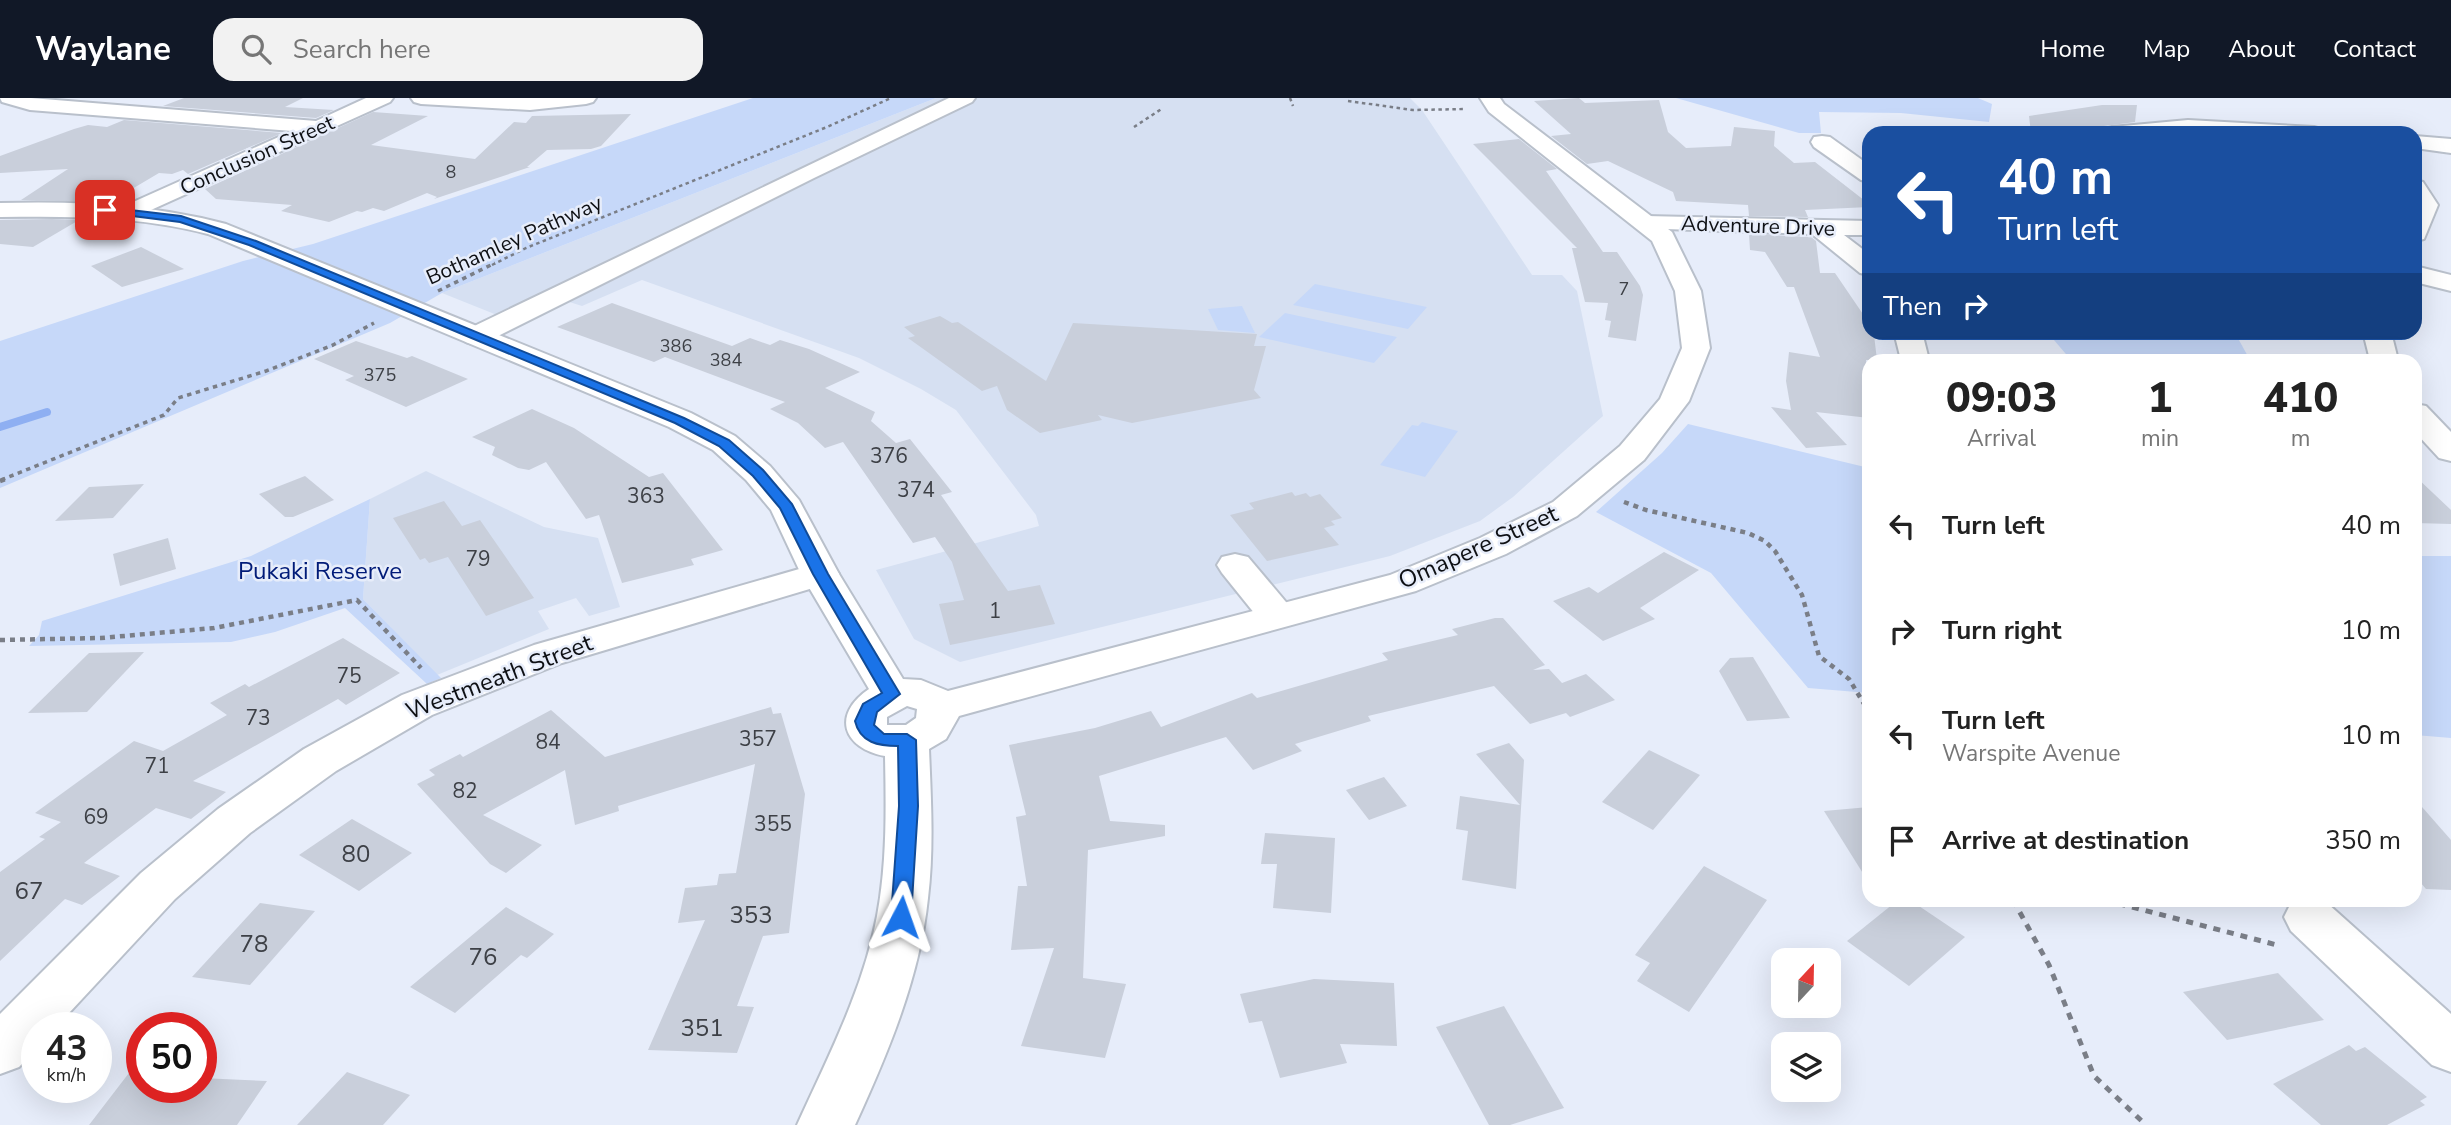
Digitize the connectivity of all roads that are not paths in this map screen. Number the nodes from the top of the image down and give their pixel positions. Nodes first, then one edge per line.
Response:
1 (9, 98) edge
2 (144, 98) edge
3 (383, 98) edge
4 (421, 98) edge
5 (586, 98) edge
6 (965, 98) edge
7 (1493, 103) edge
8 (2221, 107) dead end
9 (111, 110) junction
10 (2241, 126) edge
11 (318, 127) junction
12 (1822, 142) dead end
13 (2422, 143) edge
14 (2451, 146) edge
15 (1862, 170) edge
16 (2422, 198) edge
17 (0, 210) edge
18 (131, 212) junction
19 (2422, 217) edge
20 (1646, 223) junction
21 (1820, 228) junction
22 (1862, 228) edge
23 (1862, 261) edge
24 (2422, 276) edge
25 (2451, 283) edge
26 (475, 336) junction
27 (2422, 420) edge
28 (2451, 451) edge
29 (1235, 565) dead end
30 (820, 574) junction
31 (1277, 616) junction
32 (923, 723) junction
33 (2296, 931) road end
34 (2451, 1048) edge
35 (0, 1050) edge
36 (826, 1125) edge

1 - 9 main road
2 - 9 main road
3 - 11 main road, Conclusion Street
4 - 5 main road
6 - 26 main road
7 - 20 main road, Omapere Street
8 - 10 main road
9 - 11 main road
11 - 18 main road, Conclusion Street
12 - 15 main road
13 - 14 main road
16 - 19 main road
17 - 18 main road
18 - 26 main road
20 - 21 main road, Adventure Drive
20 - 31 main road, Omapere Street
21 - 22 main road, Adventure Drive
21 - 23 main road
24 - 25 main road
26 - 30 main road
27 - 28 main road
29 - 31 main road
30 - 32 main road
30 - 35 main road, Westmeath Street
31 - 32 main road, Omapere Street
32 - 36 main road
33 - 34 main road

